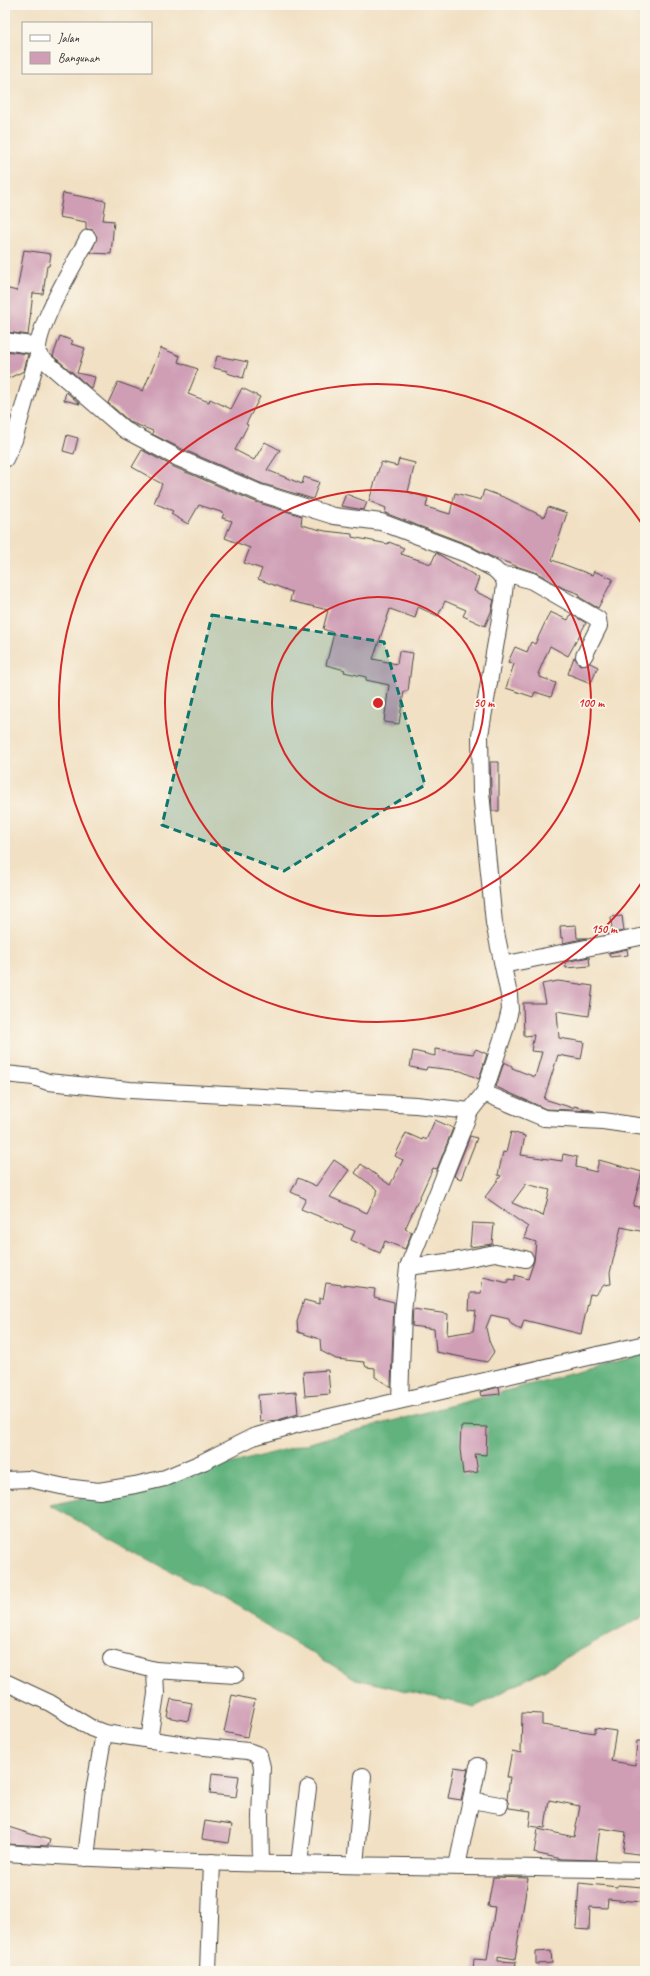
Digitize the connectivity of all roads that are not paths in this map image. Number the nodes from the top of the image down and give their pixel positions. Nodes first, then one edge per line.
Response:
1 (88, 238) dead end
2 (5, 341) edge
3 (37, 351) junction
4 (5, 459) edge
5 (500, 575) junction
6 (584, 656) dead end
7 (645, 936) edge
8 (503, 965) junction
9 (5, 1074) edge
10 (484, 1093) junction
11 (470, 1112) junction
12 (645, 1126) edge
13 (526, 1258) dead end
14 (408, 1267) junction
15 (645, 1344) edge
16 (400, 1400) junction
17 (5, 1480) edge
18 (111, 1659) dead end
19 (155, 1670) junction
20 (235, 1675) dead end
21 (5, 1682) edge
22 (104, 1733) junction
23 (149, 1740) junction
24 (478, 1766) dead end
25 (363, 1776) dead end
26 (308, 1788) dead end
27 (471, 1800) junction
28 (500, 1805) dead end
29 (5, 1853) edge
30 (86, 1858) junction
31 (212, 1862) junction
32 (261, 1863) junction
33 (299, 1864) junction
34 (355, 1865) junction
35 (457, 1866) junction
36 (645, 1870) edge
37 (208, 1971) edge

1 - 3 street
2 - 3 street
3 - 4 street
3 - 5 street
5 - 6 street
5 - 8 street
7 - 8 street
8 - 10 street
9 - 11 street
10 - 11 street
10 - 12 street
11 - 14 street
13 - 14 street
14 - 16 street
15 - 16 street
16 - 17 street
18 - 19 street
19 - 20 street
19 - 23 street
21 - 22 street
22 - 23 street
22 - 30 street
23 - 32 street
24 - 27 street
25 - 34 street
26 - 33 street
27 - 28 street
27 - 35 street
29 - 30 street
30 - 31 street
31 - 32 street
31 - 37 street
32 - 33 street
33 - 34 street
34 - 35 street
35 - 36 street

